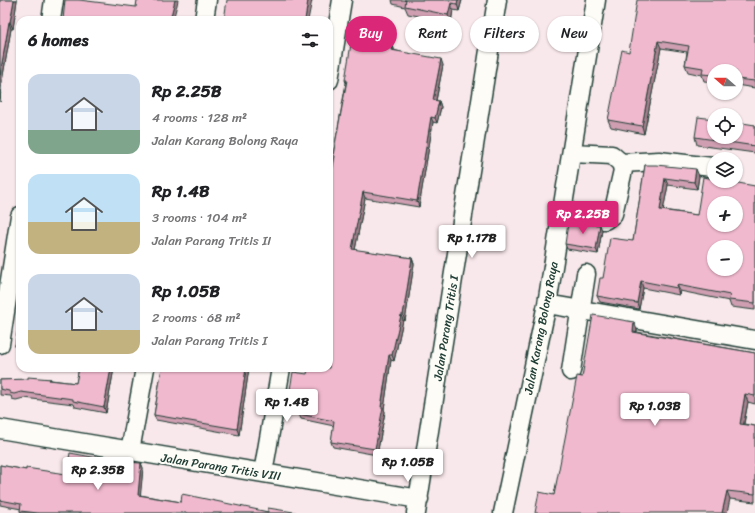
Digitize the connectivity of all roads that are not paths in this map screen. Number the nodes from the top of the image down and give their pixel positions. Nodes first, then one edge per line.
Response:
1 (54, 0) edge
2 (207, 0) edge
3 (342, 0) edge
4 (497, 0) edge
5 (596, 0) edge
6 (52, 16) edge
7 (205, 16) edge
8 (333, 55) edge
9 (572, 153) junction
10 (621, 163) junction
11 (707, 166) edge
12 (562, 217) junction
13 (16, 242) edge
14 (586, 274) dead end
15 (547, 304) junction
16 (580, 310) junction
17 (755, 340) edge
18 (0, 344) edge
19 (571, 371) dead end
20 (144, 372) edge
21 (280, 372) edge
22 (0, 429) edge
23 (130, 452) junction
24 (263, 473) junction
25 (418, 506) edge
26 (503, 513) edge

1 - 6 street
2 - 7 street
3 - 8 street
4 - 25 street, Jalan Parang Tritis I
5 - 9 street, Jalan Karang Bolong Raya
9 - 10 street
9 - 12 street, Jalan Karang Bolong Raya
10 - 11 street
10 - 12 street
12 - 15 street, Jalan Karang Bolong Raya
13 - 18 street
14 - 16 street
15 - 16 street
15 - 26 street, Jalan Karang Bolong Raya
16 - 17 street
16 - 19 street
20 - 23 street
21 - 24 street
22 - 23 street, Jalan Parang Tritis VIII
23 - 24 street, Jalan Parang Tritis VIII
24 - 25 street, Jalan Parang Tritis VIII

